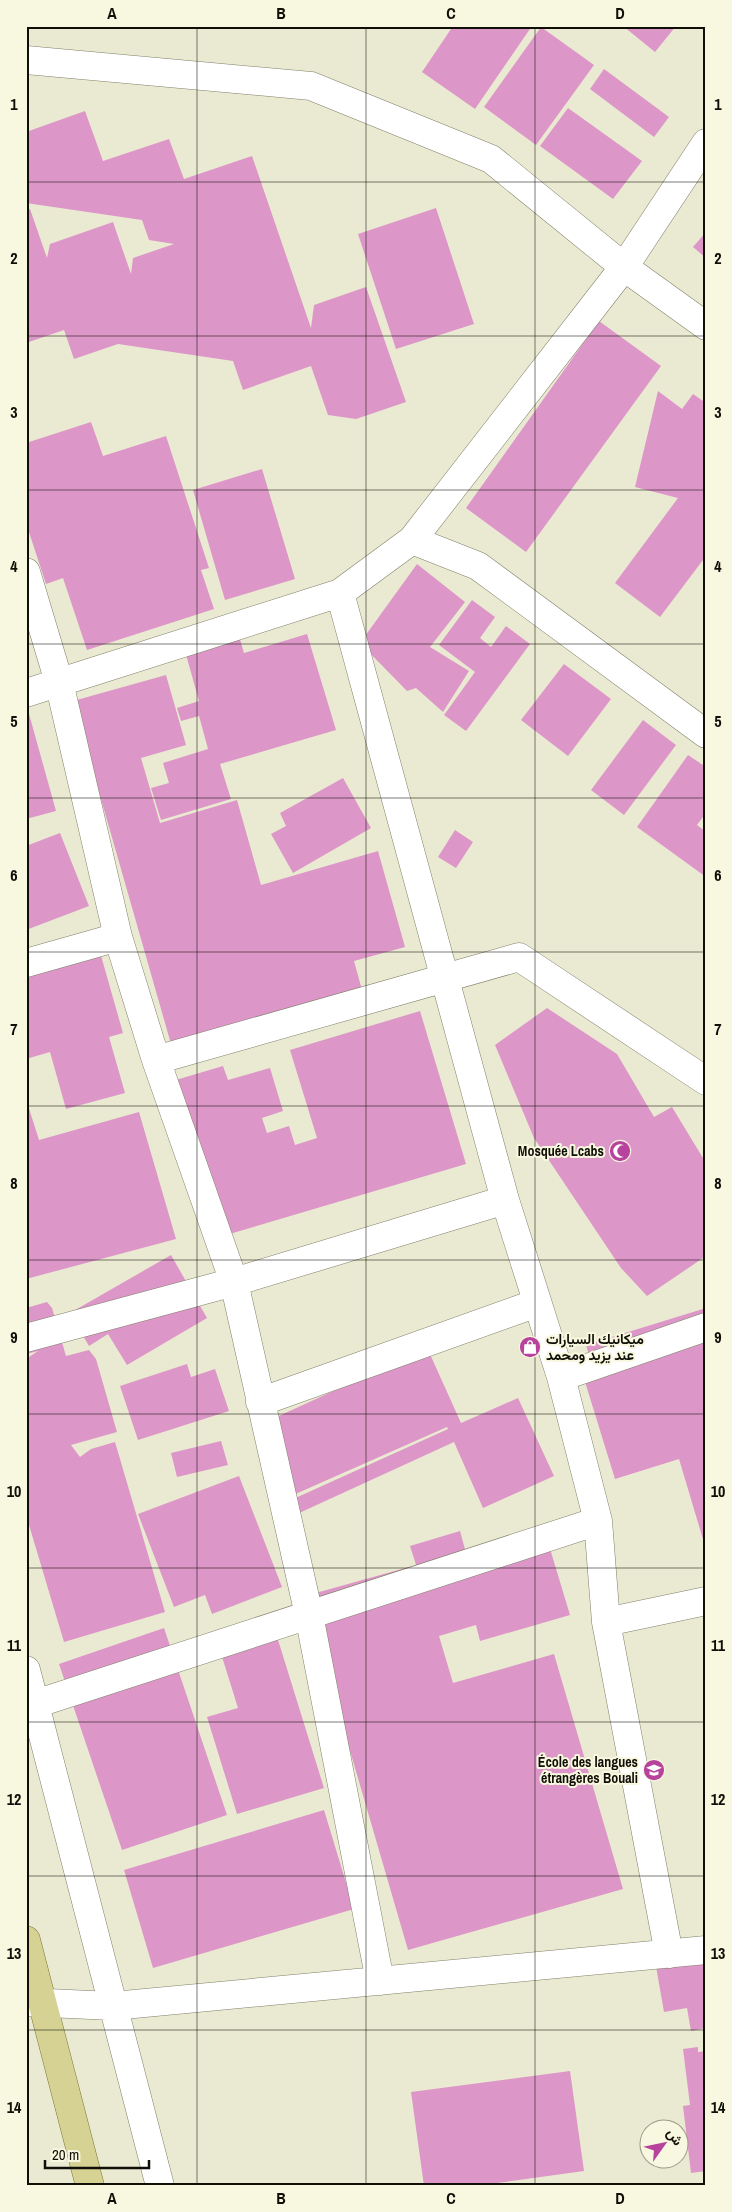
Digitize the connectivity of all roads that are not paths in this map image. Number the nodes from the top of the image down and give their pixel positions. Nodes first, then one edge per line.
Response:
1 (26, 60) edge
2 (706, 144) edge
3 (624, 267) junction
4 (706, 326) edge
5 (412, 540) junction
6 (26, 572) edge
7 (340, 593) junction
8 (59, 682) junction
9 (26, 693) edge
10 (706, 734) edge
11 (118, 937) junction
12 (26, 963) edge
13 (446, 979) junction
14 (156, 1060) junction
15 (706, 1081) edge
16 (505, 1200) junction
17 (234, 1282) junction
18 (537, 1303) junction
19 (706, 1327) edge
20 (26, 1338) edge
21 (561, 1377) junction
22 (260, 1402) junction
23 (598, 1521) junction
24 (706, 1600) edge
25 (309, 1615) junction
26 (606, 1622) junction
27 (26, 1670) edge
28 (31, 1705) edge
29 (26, 1940) edge
30 (706, 1950) edge
31 (669, 1954) junction
32 (380, 1981) junction
33 (34, 2002) edge
34 (113, 2006) junction
35 (90, 2186) edge
36 (160, 2186) edge

1 - 3 street
2 - 3 street
3 - 4 street
3 - 5 street
5 - 7 street
5 - 10 street
6 - 8 street
7 - 8 street
7 - 13 street
8 - 9 street
8 - 11 street
11 - 12 street
11 - 14 street
13 - 14 street
13 - 15 street
13 - 16 street
14 - 17 street
16 - 17 street
16 - 18 street
17 - 20 street
17 - 22 street
18 - 21 street
18 - 22 street
19 - 21 street
21 - 23 street
22 - 25 street
23 - 25 street
23 - 26 street
24 - 26 street
25 - 28 street
25 - 32 street
26 - 31 street
27 - 28 street
28 - 34 street
29 - 33 main road
30 - 31 street
31 - 32 street
32 - 34 street
33 - 34 street
33 - 35 main road
34 - 36 street

